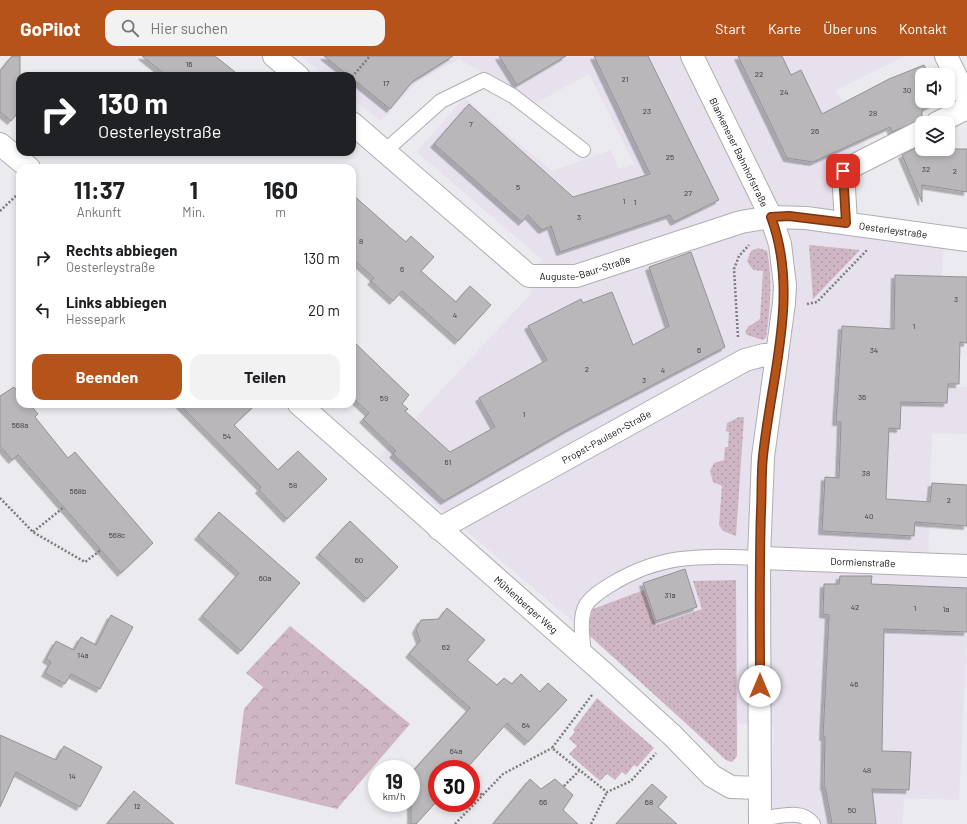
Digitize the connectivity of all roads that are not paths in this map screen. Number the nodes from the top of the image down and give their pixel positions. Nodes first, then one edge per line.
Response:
1 (274, 56) edge
2 (692, 56) edge
3 (946, 56) edge
4 (293, 72) edge
5 (967, 99) edge
6 (967, 108) edge
7 (951, 116) edge
8 (356, 126) edge
9 (915, 135) edge
10 (0, 144) edge
11 (583, 150) dead end
12 (384, 151) junction
13 (24, 164) edge
14 (771, 217) junction
15 (846, 223) junction
16 (967, 240) edge
17 (777, 355) junction
18 (303, 408) edge
19 (439, 529) junction
20 (759, 558) junction
21 (967, 566) edge
22 (584, 655) junction
23 (759, 788) junction
24 (760, 822) edge
25 (813, 824) edge

1 - 4 street
2 - 14 street, Blankeneser Bahnhofstraße
3 - 5 street
6 - 7 street
8 - 12 street, Auguste-Baur-Straße
9 - 15 street
10 - 13 street
11 - 12 lane
12 - 14 street, Auguste-Baur-Straße
14 - 15 street, Oesterleystraße
14 - 17 street, Blankeneser Bahnhofstraße
15 - 16 street, Oesterleystraße
17 - 19 street, Propst-Paulsen-Straße
17 - 20 street, Blankeneser Bahnhofstraße
18 - 19 street, Mühlenberger Weg
19 - 22 street, Mühlenberger Weg
20 - 21 street, Dormienstraße
20 - 22 lane
20 - 23 street, Blankeneser Bahnhofstraße
22 - 23 street, Mühlenberger Weg
23 - 24 street, Blankeneser Bahnhofstraße
24 - 25 lane

